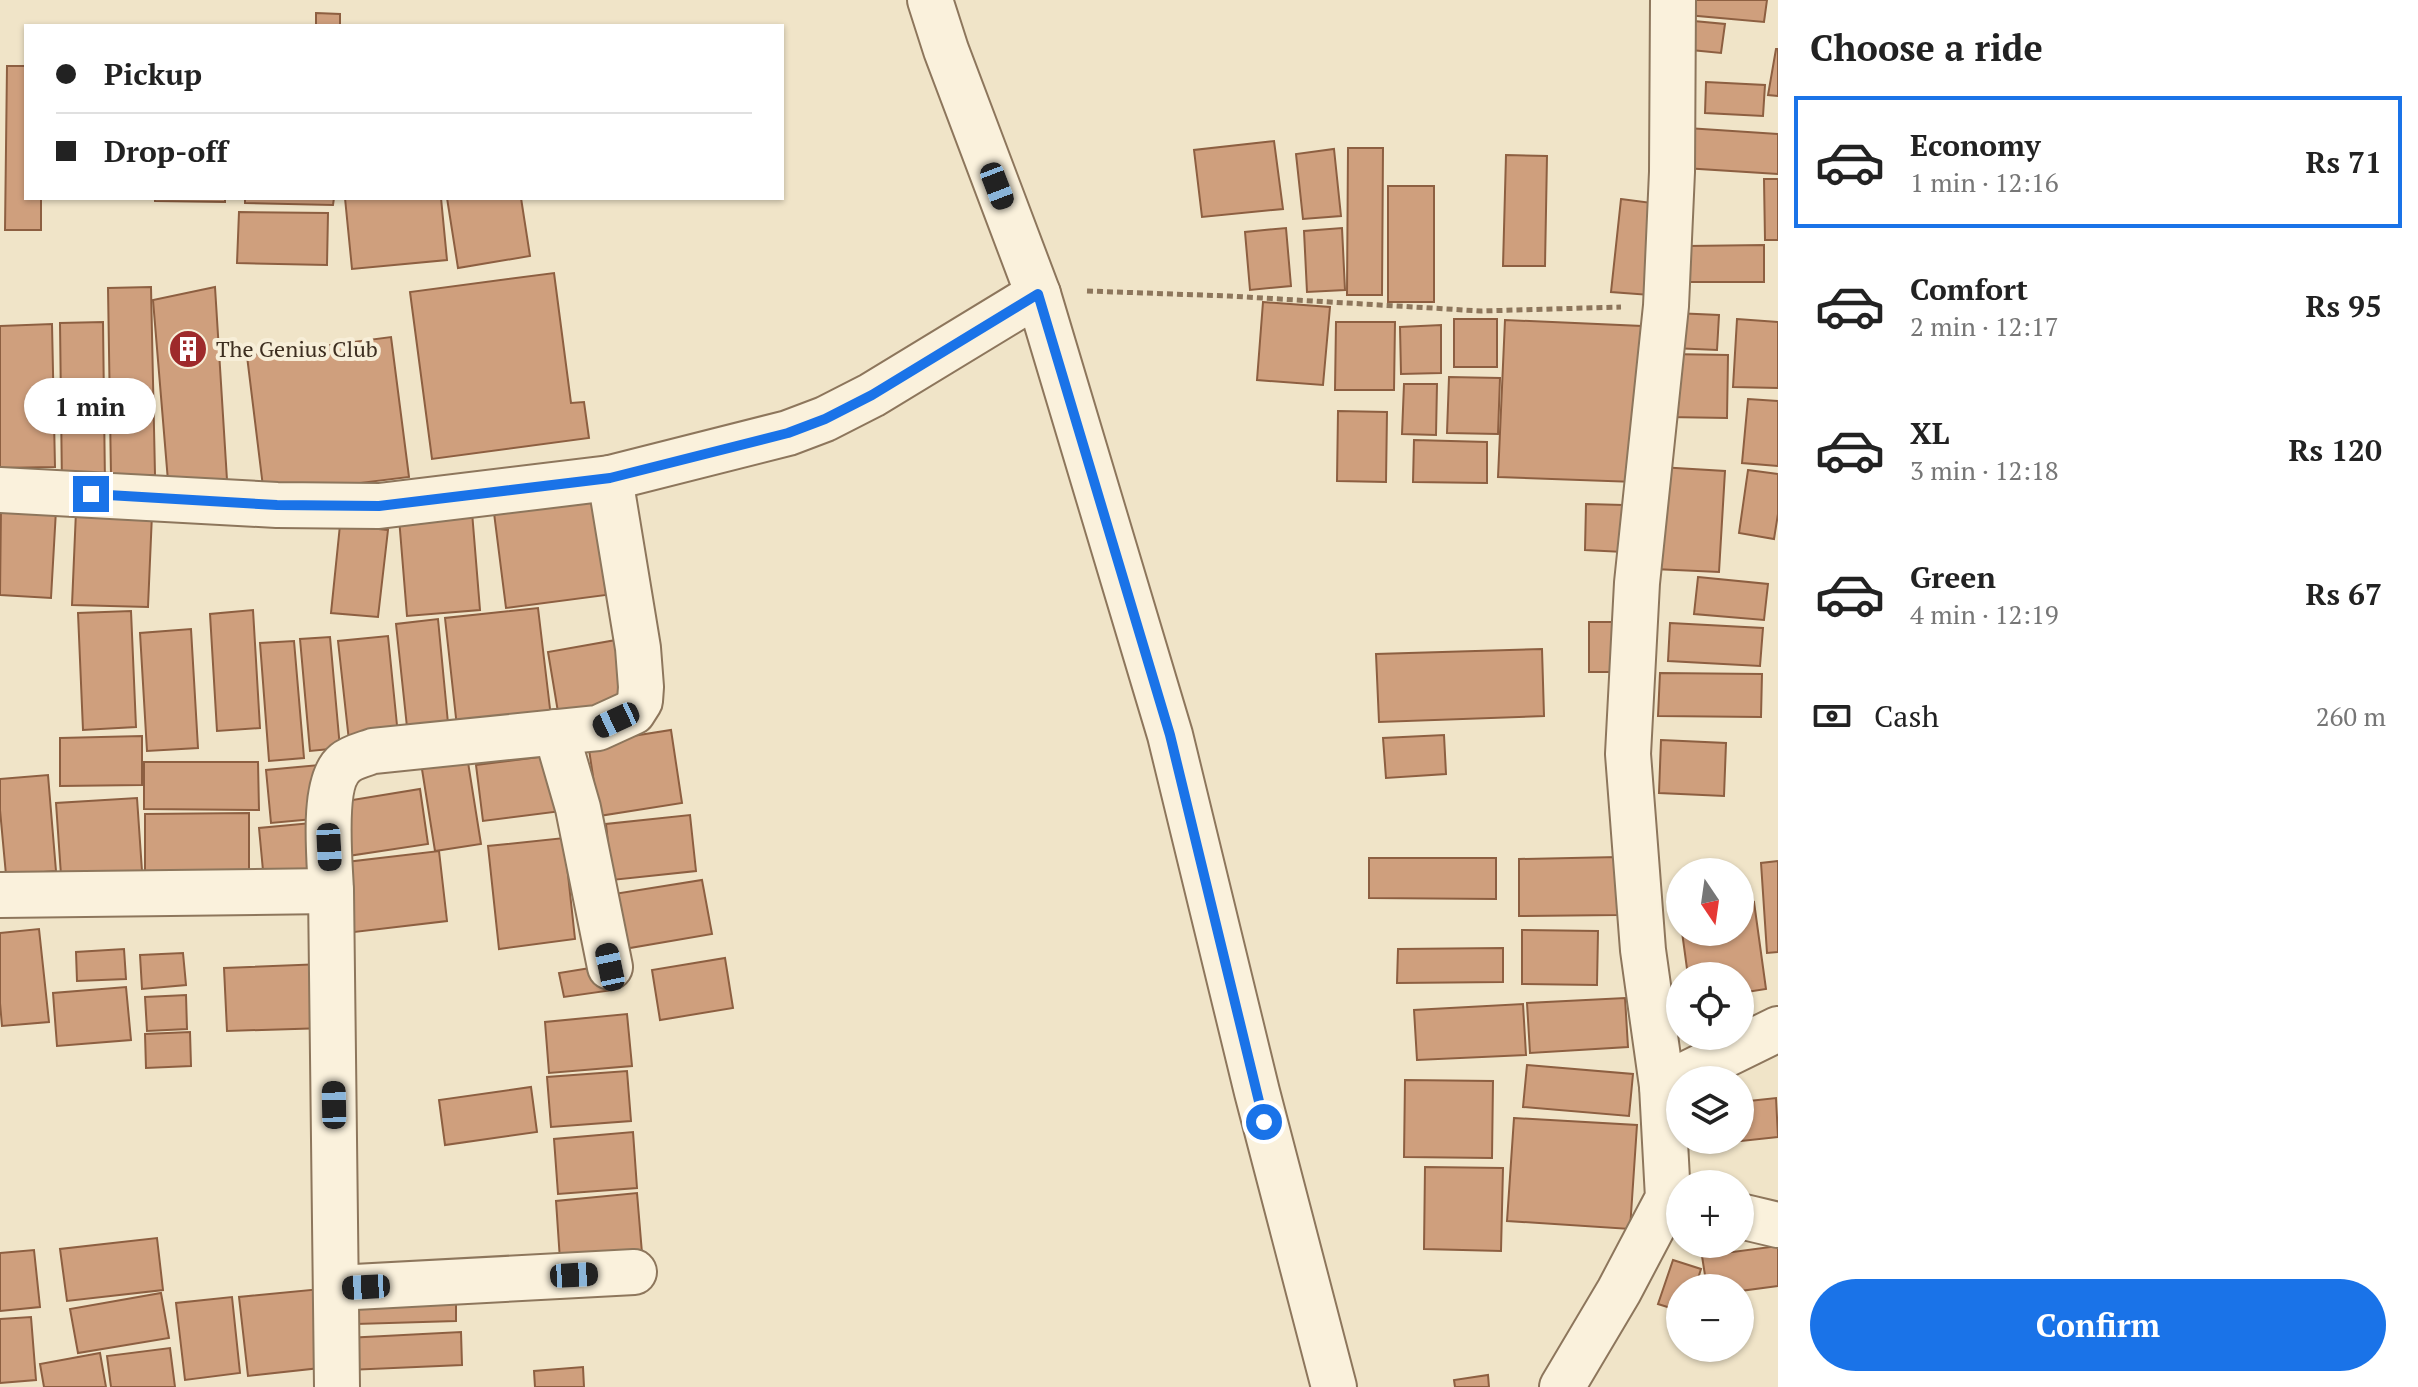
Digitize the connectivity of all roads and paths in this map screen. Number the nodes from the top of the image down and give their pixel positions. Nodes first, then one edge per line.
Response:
1 (930, 0) edge
2 (1673, 0) edge
3 (1038, 294) junction
4 (1666, 306) junction
5 (610, 478) junction
6 (0, 490) edge
7 (556, 732) junction
8 (331, 891) junction
9 (0, 895) edge
10 (610, 967) dead end
11 (1778, 1029) edge
12 (1662, 1086) junction
13 (1671, 1170) edge
14 (1666, 1212) edge
15 (1754, 1219) edge
16 (1778, 1225) edge
17 (634, 1272) dead end
18 (336, 1288) junction
19 (337, 1387) edge
20 (1334, 1387) edge
21 (1562, 1387) edge

1 - 3 street
2 - 4 street
3 - 4 path
3 - 5 street
3 - 20 street
4 - 12 street
5 - 6 street
5 - 7 street
7 - 8 street
7 - 10 street
8 - 9 street
8 - 18 street
11 - 12 street
12 - 13 street
14 - 21 street
15 - 16 street
17 - 18 street
18 - 19 street

